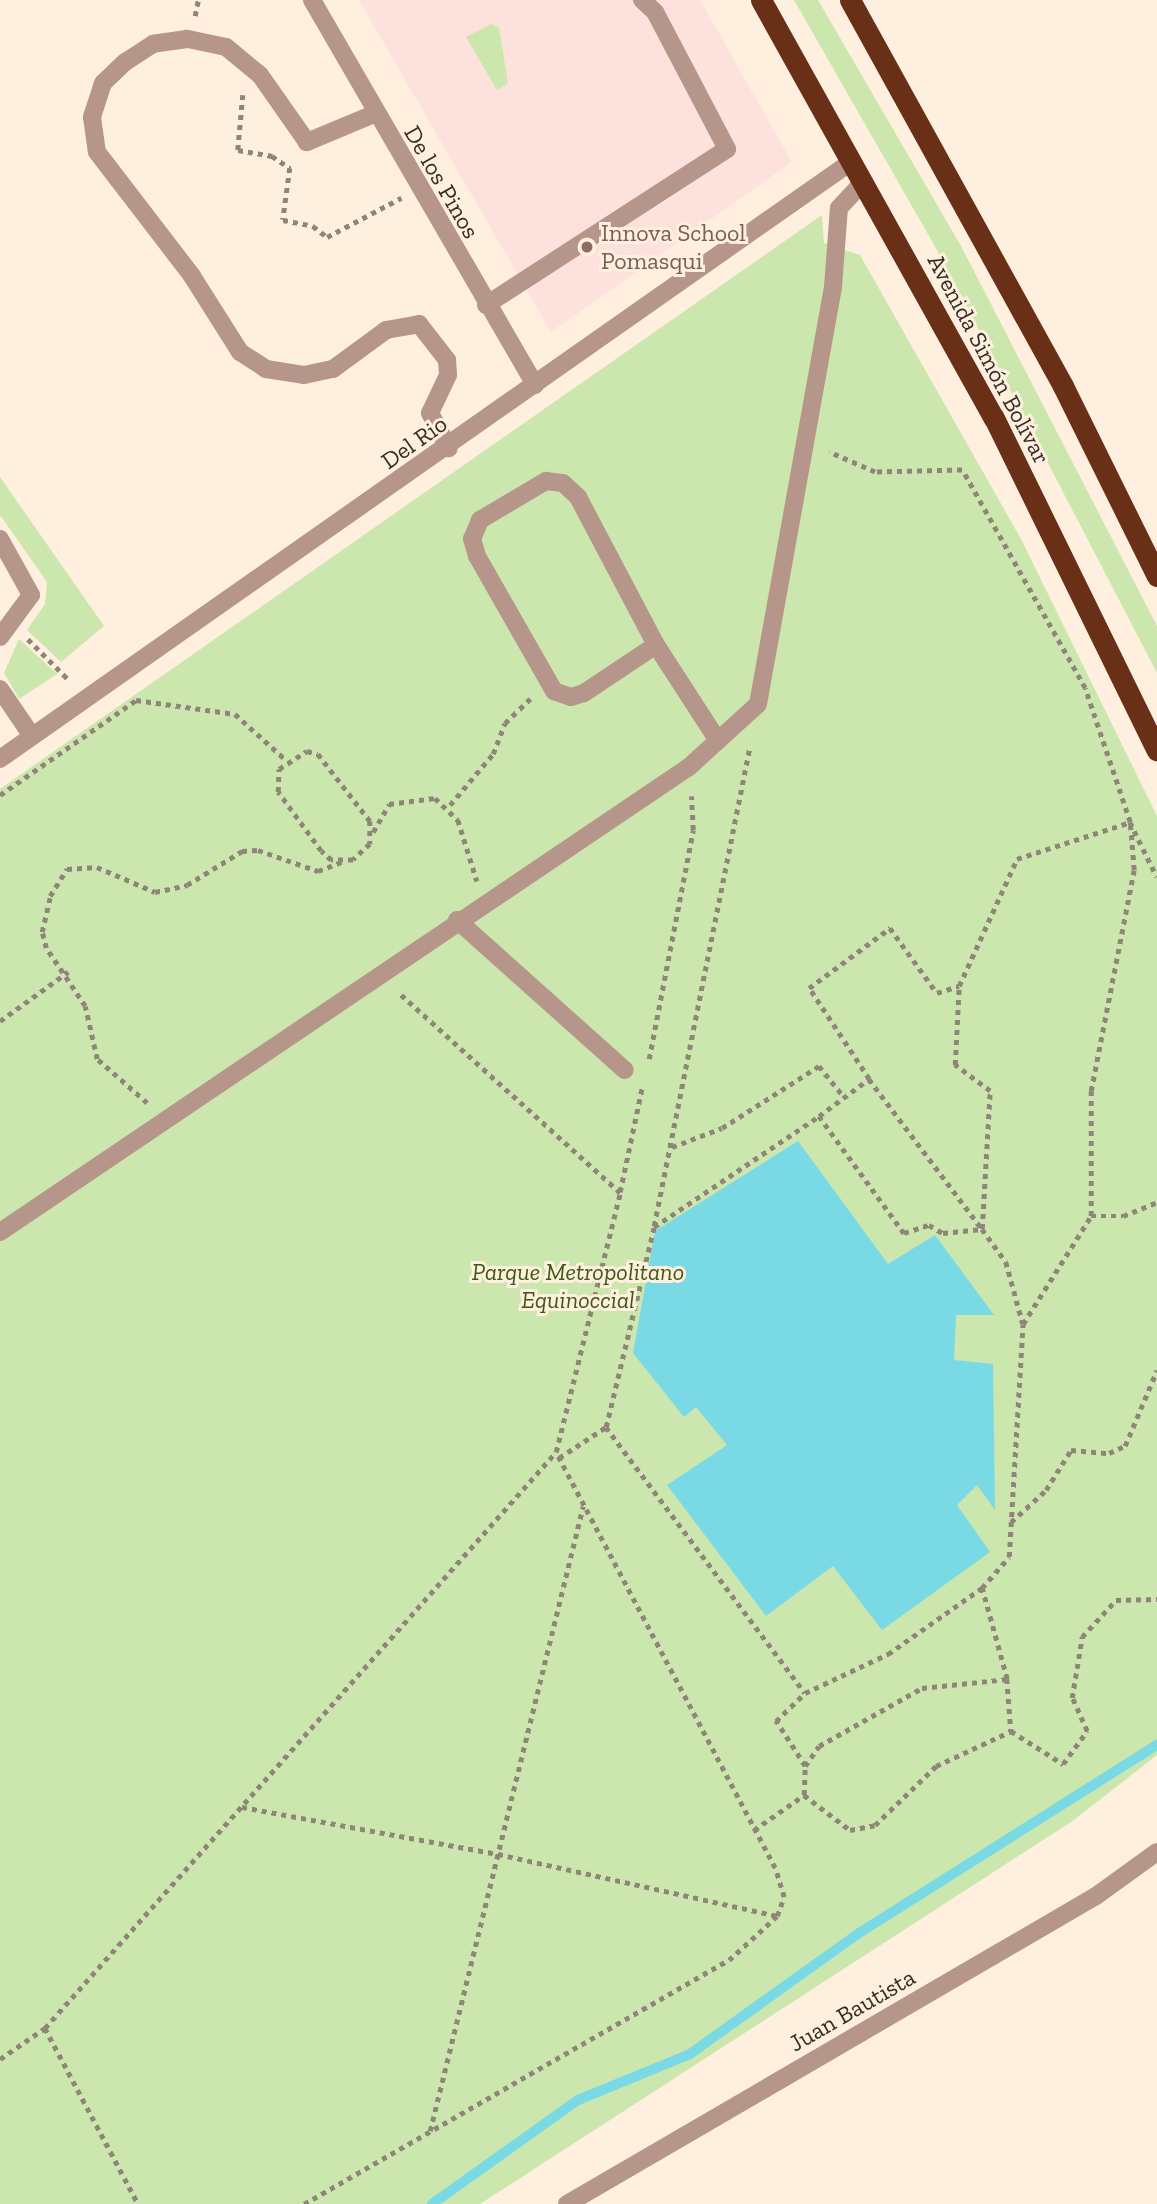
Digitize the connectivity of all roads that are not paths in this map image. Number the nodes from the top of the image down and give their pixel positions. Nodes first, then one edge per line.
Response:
1 (312, 0) edge
2 (642, 0) edge
3 (761, 0) edge
4 (858, 3) edge
5 (374, 114) junction
6 (852, 161) junction
7 (863, 182) junction
8 (486, 305) junction
9 (535, 385) junction
10 (449, 448) junction
11 (0, 539) edge
12 (1157, 576) edge
13 (5, 630) edge
14 (656, 645) junction
15 (0, 689) edge
16 (33, 736) junction
17 (718, 741) junction
18 (1157, 750) edge
19 (0, 759) edge
20 (457, 920) junction
21 (625, 1070) dead end
22 (0, 1232) edge
23 (1157, 1852) edge
24 (567, 2204) edge

1 - 5 street, De los Pinos
2 - 8 street
3 - 6 highway, Avenida Simón Bolívar
4 - 12 highway, Avenida Simón Bolívar
5 - 8 street, De los Pinos
5 - 10 street
6 - 7 highway, Avenida Simón Bolívar
6 - 9 street, Del Rio
7 - 17 street
7 - 18 highway, Avenida Simón Bolívar
8 - 9 street, De los Pinos
9 - 10 street, Del Rio
10 - 16 street, Del Rio
11 - 13 street
14 - 14 street
14 - 17 street
15 - 16 street
16 - 19 street, Del Rio
17 - 20 street
20 - 21 street
20 - 22 street
23 - 24 street, Juan Bautista

